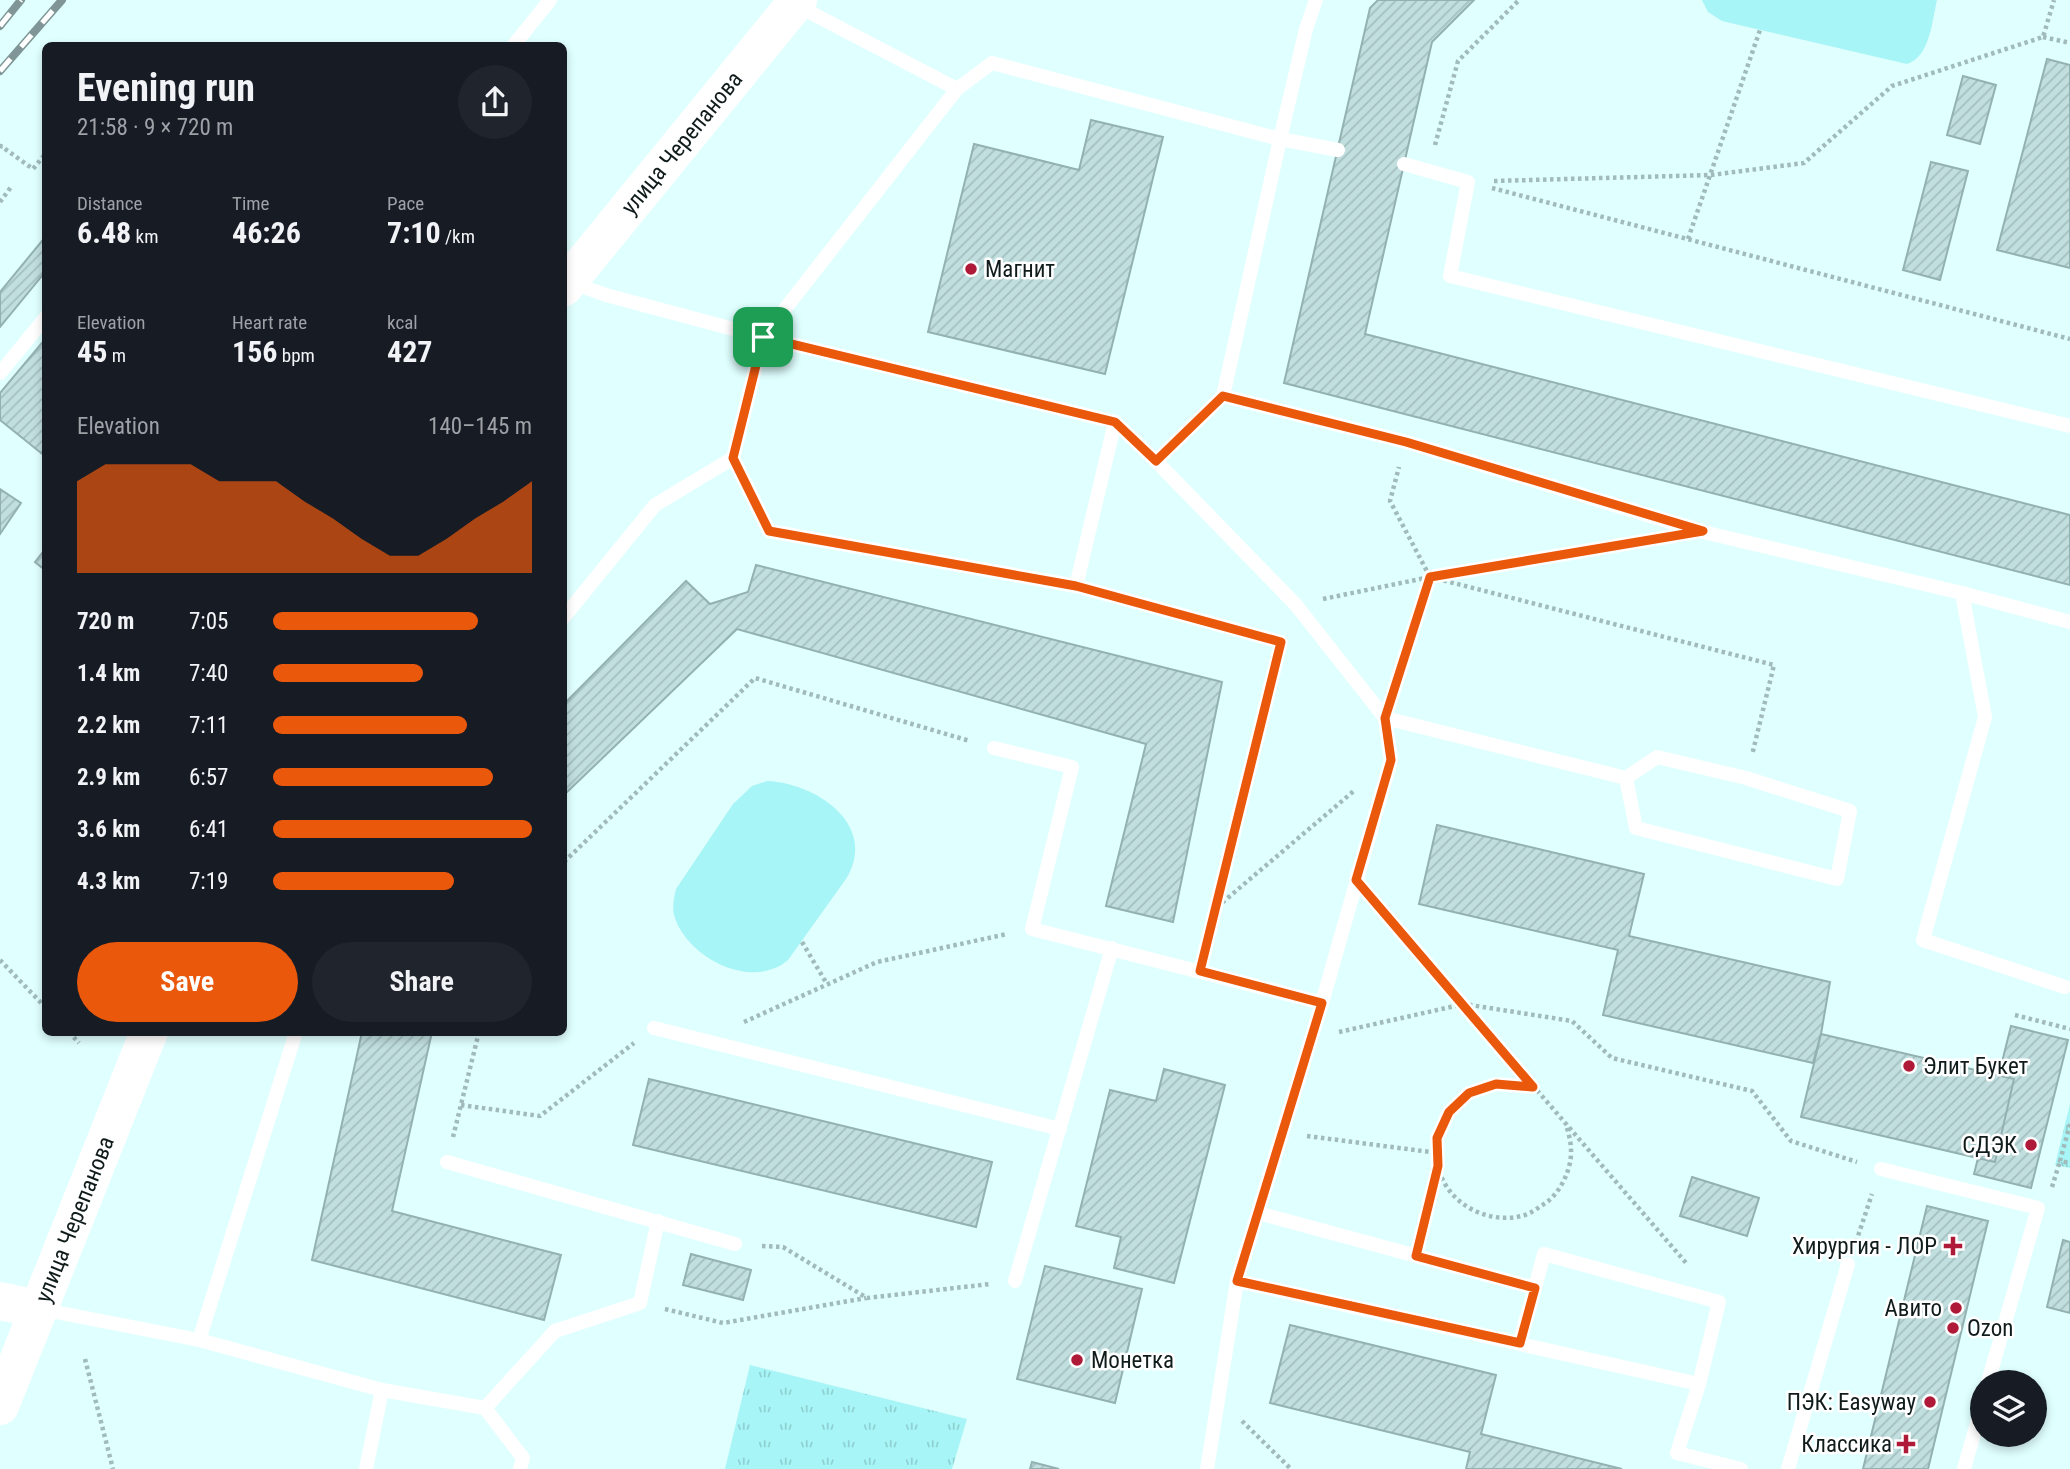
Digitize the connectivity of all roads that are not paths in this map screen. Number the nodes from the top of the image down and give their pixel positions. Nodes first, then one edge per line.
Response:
1 (550, 0) edge
2 (1316, 0) edge
3 (797, 2) edge
4 (516, 42) edge
5 (957, 89) junction
6 (1280, 139) junction
7 (1338, 150) dead end
8 (1404, 164) dead end
9 (567, 283) edge
10 (567, 284) edge
11 (42, 322) edge
12 (763, 337) junction
13 (0, 373) edge
14 (1223, 396) junction
15 (1115, 422) junction
16 (2070, 426) edge
17 (733, 458) junction
18 (1156, 461) junction
19 (1962, 593) junction
20 (567, 613) edge
21 (2070, 622) edge
22 (1385, 718) junction
23 (994, 748) road end
24 (1626, 778) junction
25 (1112, 948) junction
26 (2065, 987) dead end
27 (1322, 1003) junction
28 (654, 1028) road end
29 (147, 1036) edge
30 (295, 1036) edge
31 (1060, 1129) junction
32 (447, 1162) road end
33 (1881, 1169) road end
34 (1258, 1213) junction
35 (658, 1222) junction
36 (735, 1244) road end
37 (1849, 1264) road end
38 (1015, 1281) road end
39 (1237, 1281) junction
40 (1535, 1288) junction
41 (0, 1301) edge
42 (39, 1308) junction
43 (199, 1340) junction
44 (1520, 1343) junction
45 (1992, 1370) edge
46 (1699, 1384) junction
47 (382, 1390) junction
48 (0, 1406) edge
49 (485, 1408) junction
50 (1970, 1447) edge
51 (366, 1469) edge
52 (520, 1469) edge
53 (1207, 1469) edge
54 (1741, 1469) edge
55 (1788, 1469) edge
56 (1964, 1469) edge

1 - 4 lane
2 - 6 lane
3 - 5 lane
3 - 9 main road, улица Черепанова
5 - 6 lane
5 - 12 lane
6 - 7 lane
6 - 14 lane
8 - 16 lane
10 - 12 lane
11 - 13 lane
12 - 15 lane
12 - 17 lane
14 - 18 lane
14 - 19 lane
15 - 17 lane
15 - 18 lane
17 - 20 lane
18 - 22 lane
19 - 21 lane
19 - 26 lane
22 - 24 lane
22 - 27 lane
23 - 25 lane
24 - 24 lane
25 - 27 lane
25 - 31 lane
27 - 34 lane
28 - 31 lane
29 - 42 main road, улица Черепанова
30 - 43 lane
31 - 38 lane
32 - 35 lane
33 - 45 lane
34 - 39 lane
34 - 40 lane
35 - 36 lane
35 - 49 lane
37 - 55 lane
39 - 44 lane
39 - 53 lane
40 - 44 lane
40 - 46 lane
41 - 42 main road
42 - 43 lane
42 - 48 main road, улица Черепанова
43 - 47 lane
44 - 46 lane
46 - 54 lane
47 - 49 lane
47 - 51 lane
49 - 52 lane
50 - 56 lane

